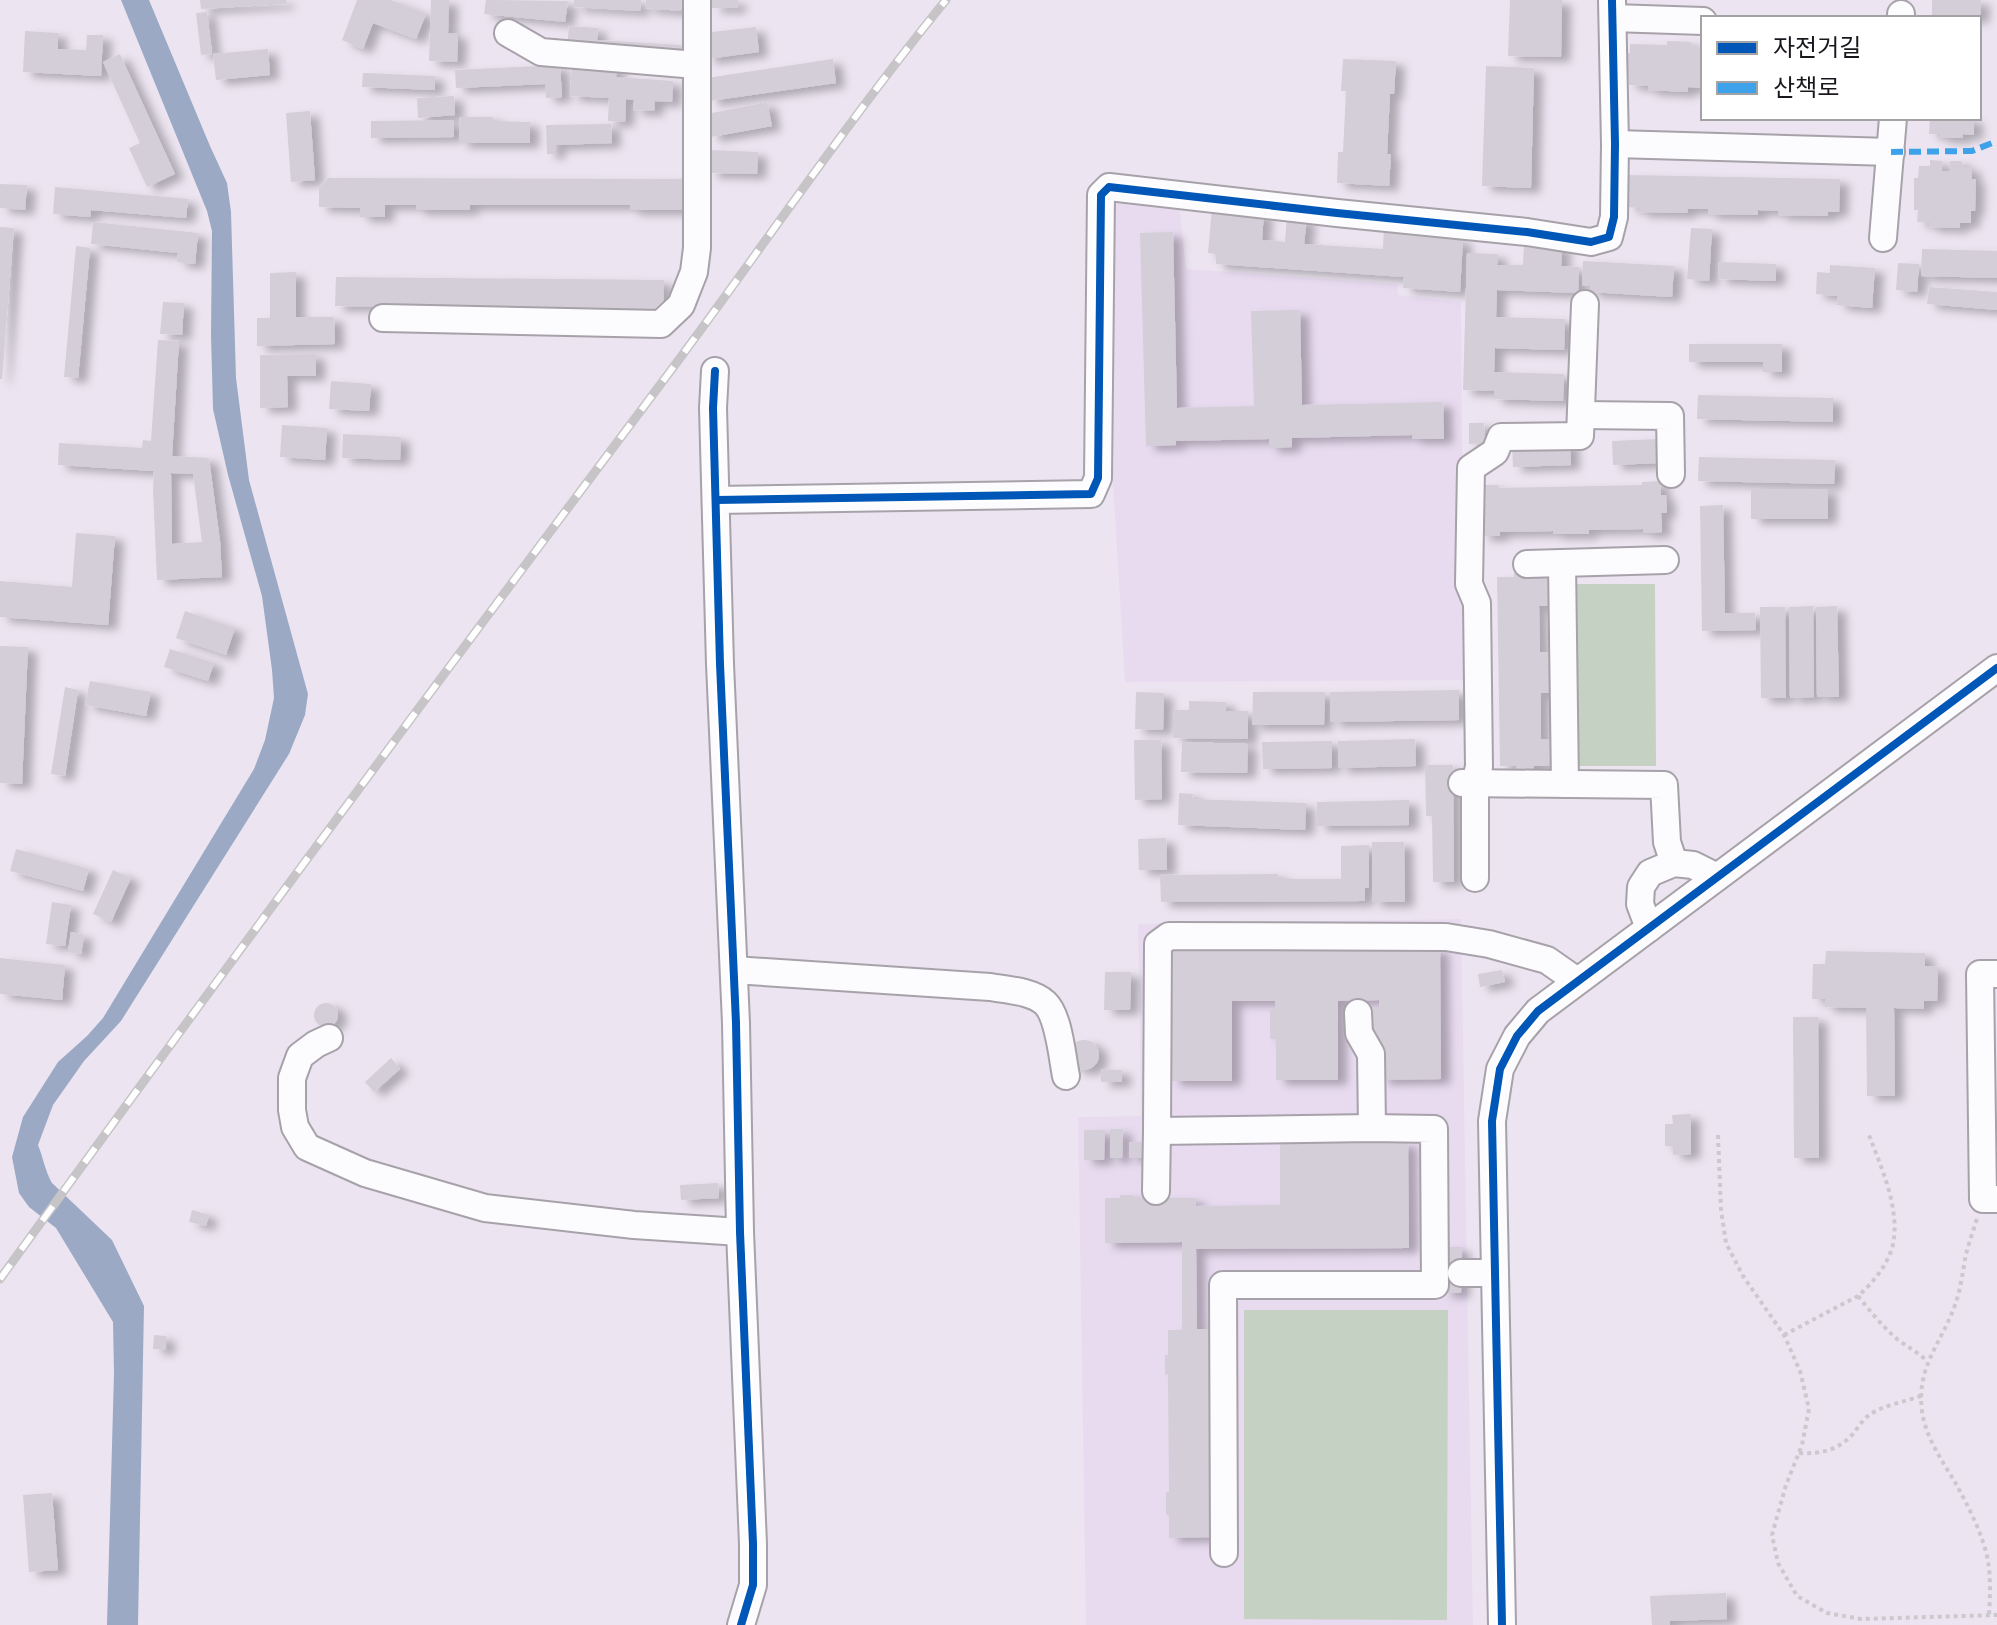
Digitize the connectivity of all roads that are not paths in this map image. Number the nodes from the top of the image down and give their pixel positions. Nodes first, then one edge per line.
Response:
1 (697, 0) edge
2 (1612, 9) edge
3 (1701, 21) edge
4 (508, 33) dead end
5 (696, 65) junction
6 (1893, 120) edge
7 (1615, 144) junction
8 (1891, 152) junction
9 (1883, 238) dead end
10 (1585, 304) dead end
11 (383, 318) dead end
12 (715, 371) dead end
13 (1581, 415) junction
14 (1671, 474) dead end
15 (716, 500) junction
16 (1665, 560) dead end
17 (1562, 563) junction
18 (1527, 564) dead end
19 (1997, 668) edge
20 (1468, 783) junction
21 (1565, 784) junction
22 (1674, 863) junction
23 (1717, 877) junction
24 (1475, 878) dead end
25 (1649, 928) junction
26 (734, 970) junction
27 (1997, 974) edge
28 (1577, 981) junction
29 (1358, 1013) dead end
30 (329, 1038) dead end
31 (1066, 1076) dead end
32 (1372, 1128) junction
33 (1157, 1131) junction
34 (1156, 1191) dead end
35 (1990, 1199) edge
36 (740, 1232) junction
37 (1446, 1273) junction
38 (1495, 1273) junction
39 (1224, 1553) dead end
40 (741, 1625) edge
41 (1502, 1625) edge

1 - 5 street
2 - 3 street
2 - 7 street
4 - 5 street
5 - 11 street
6 - 8 street
7 - 8 street
7 - 15 street
8 - 9 street
10 - 13 street
12 - 15 street
13 - 14 street
13 - 20 street
15 - 26 street
16 - 17 street
17 - 18 street
17 - 21 street
19 - 23 street
20 - 21 street
20 - 24 street
21 - 22 street
22 - 23 street
22 - 25 street
23 - 25 street
25 - 28 street
26 - 31 street
26 - 36 street
27 - 35 street
28 - 33 street
28 - 38 street
29 - 32 street
30 - 36 street
32 - 33 street
32 - 37 street
33 - 34 street
36 - 40 street
37 - 38 street
37 - 39 street
38 - 41 street

